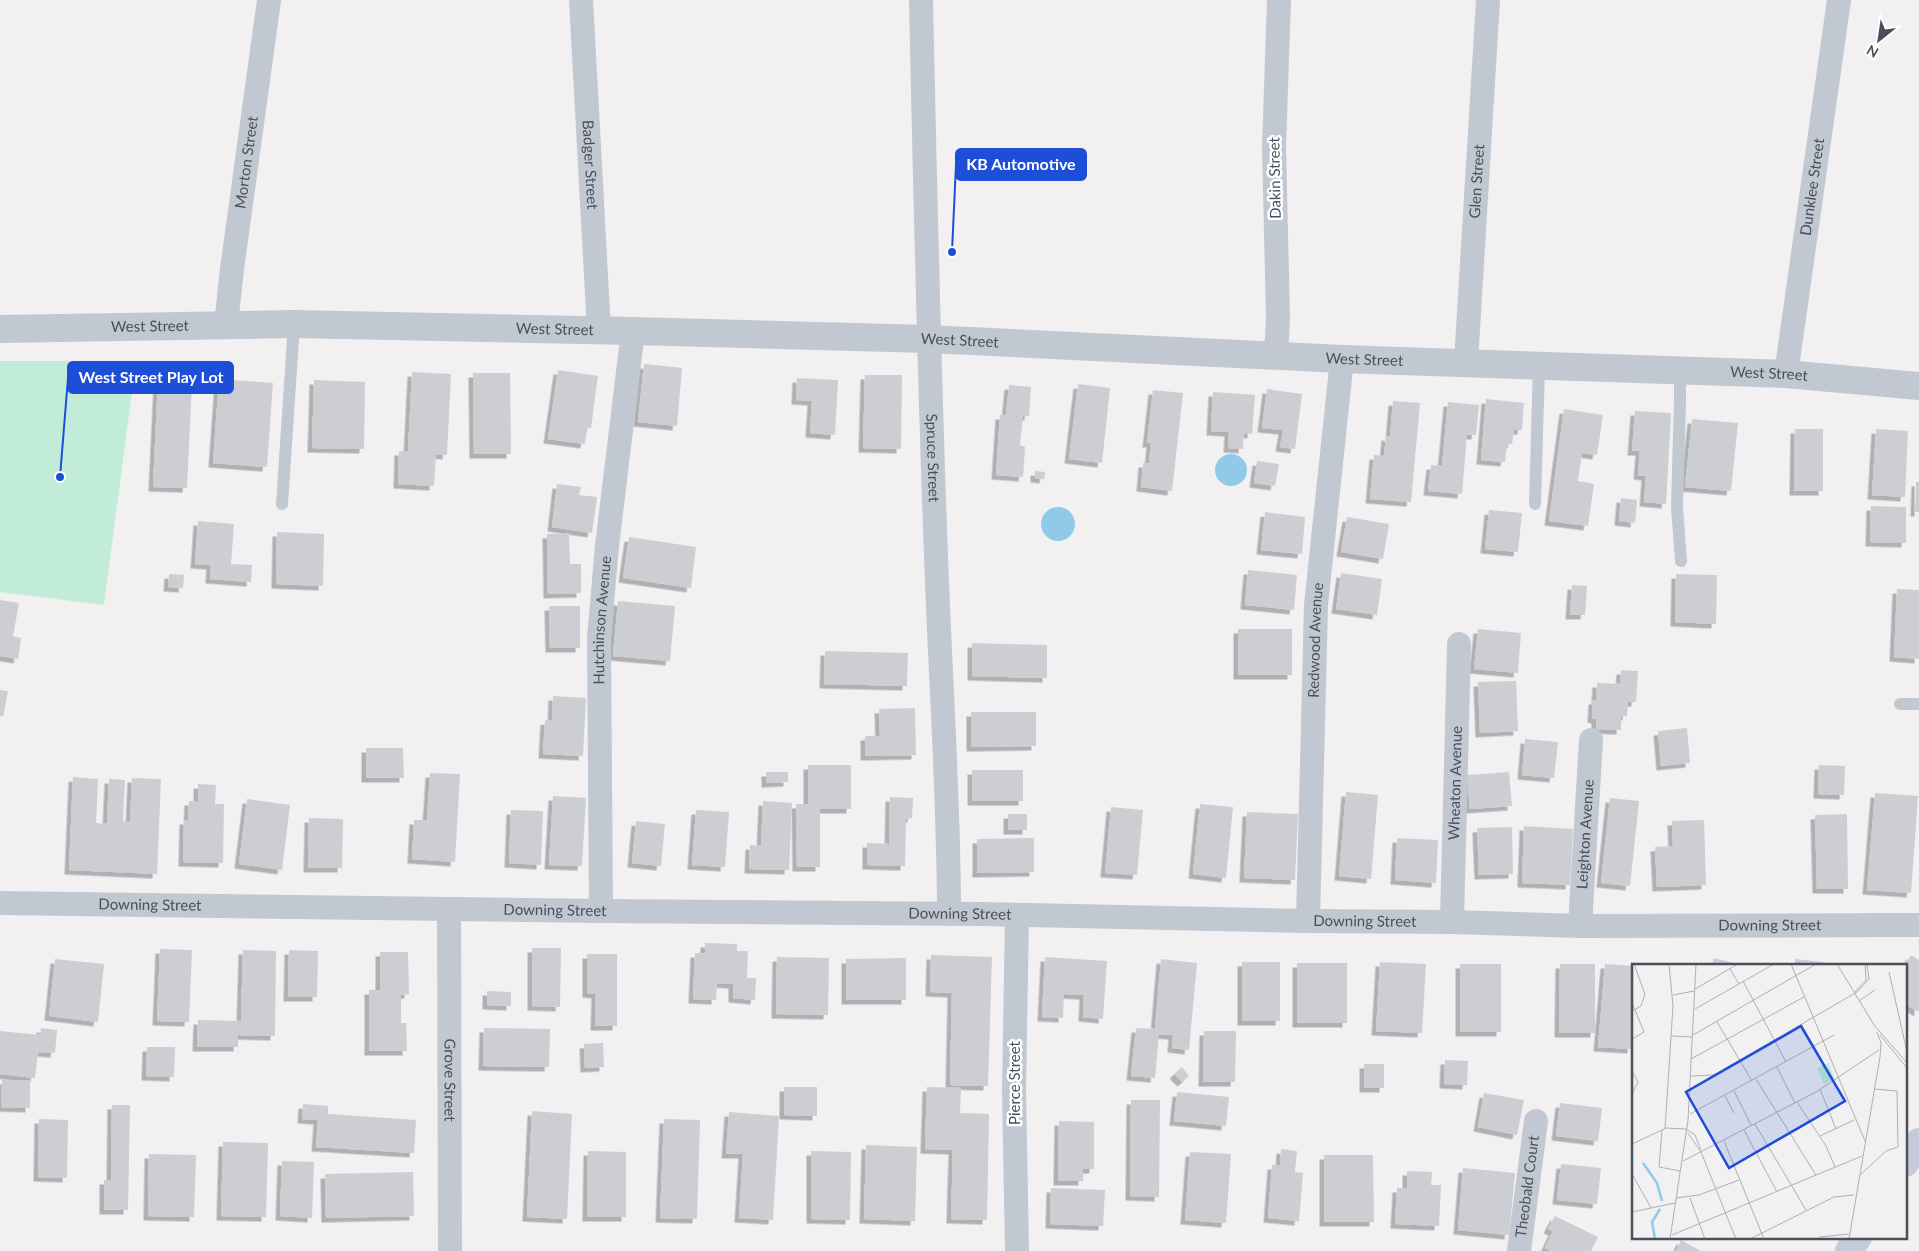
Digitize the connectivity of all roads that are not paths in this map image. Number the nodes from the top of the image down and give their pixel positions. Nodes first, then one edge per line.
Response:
1 (269, 0) edge
2 (581, 0) edge
3 (922, 0) edge
4 (1279, 0) edge
5 (1488, 0) edge
6 (1839, 0) edge
7 (294, 324) junction
8 (226, 325) junction
9 (0, 329) edge
10 (599, 330) junction
11 (633, 331) junction
12 (928, 339) junction
13 (1276, 356) junction
14 (1342, 359) junction
15 (1466, 362) junction
16 (1539, 364) junction
17 (1680, 370) junction
18 (1786, 374) junction
19 (1919, 386) edge
20 (282, 504) dead end
21 (1535, 504) dead end
22 (1681, 561) dead end
23 (1459, 644) dead end
24 (1900, 704) dead end
25 (1919, 704) edge
26 (1591, 740) dead end
27 (0, 903) edge
28 (449, 910) junction
29 (601, 911) junction
30 (949, 914) junction
31 (1017, 916) junction
32 (1308, 921) junction
33 (1452, 922) junction
34 (1919, 925) edge
35 (1580, 926) junction
36 (1536, 1121) dead end
37 (1919, 1142) edge
38 (1906, 1162) edge
39 (1857, 1238) edge
40 (450, 1251) edge
41 (1017, 1251) edge
42 (1519, 1251) edge
43 (1849, 1251) edge

1 - 8 street, Morton Street
2 - 10 street, Badger Street
3 - 12 street, Spruce Street
4 - 13 street, Dakin Street
5 - 15 street, Glen Street
6 - 18 street, Dunklee Street
7 - 8 street, West Street
7 - 10 street, West Street
7 - 20 lane
8 - 9 street, West Street
10 - 11 street, West Street
11 - 12 street, West Street
11 - 29 street, Hutchinson Avenue
12 - 13 street, West Street
12 - 30 street, Spruce Street
13 - 14 street, West Street
14 - 15 street, West Street
14 - 32 street, Redwood Avenue
15 - 16 street, West Street
16 - 17 street, West Street
16 - 21 lane
17 - 18 street, West Street
17 - 22 lane
18 - 19 street, West Street
23 - 33 street, Wheaton Avenue
24 - 25 lane
26 - 35 street, Leighton Avenue
27 - 28 street, Downing Street
28 - 29 street, Downing Street
28 - 40 street, Grove Street
29 - 30 street, Downing Street
30 - 31 street, Downing Street
31 - 32 street, Downing Street
31 - 41 street, Pierce Street
32 - 33 street, Downing Street
33 - 35 street, Downing Street
34 - 35 street, Downing Street
36 - 42 street, Theobald Court
37 - 38 main road
39 - 43 main road

